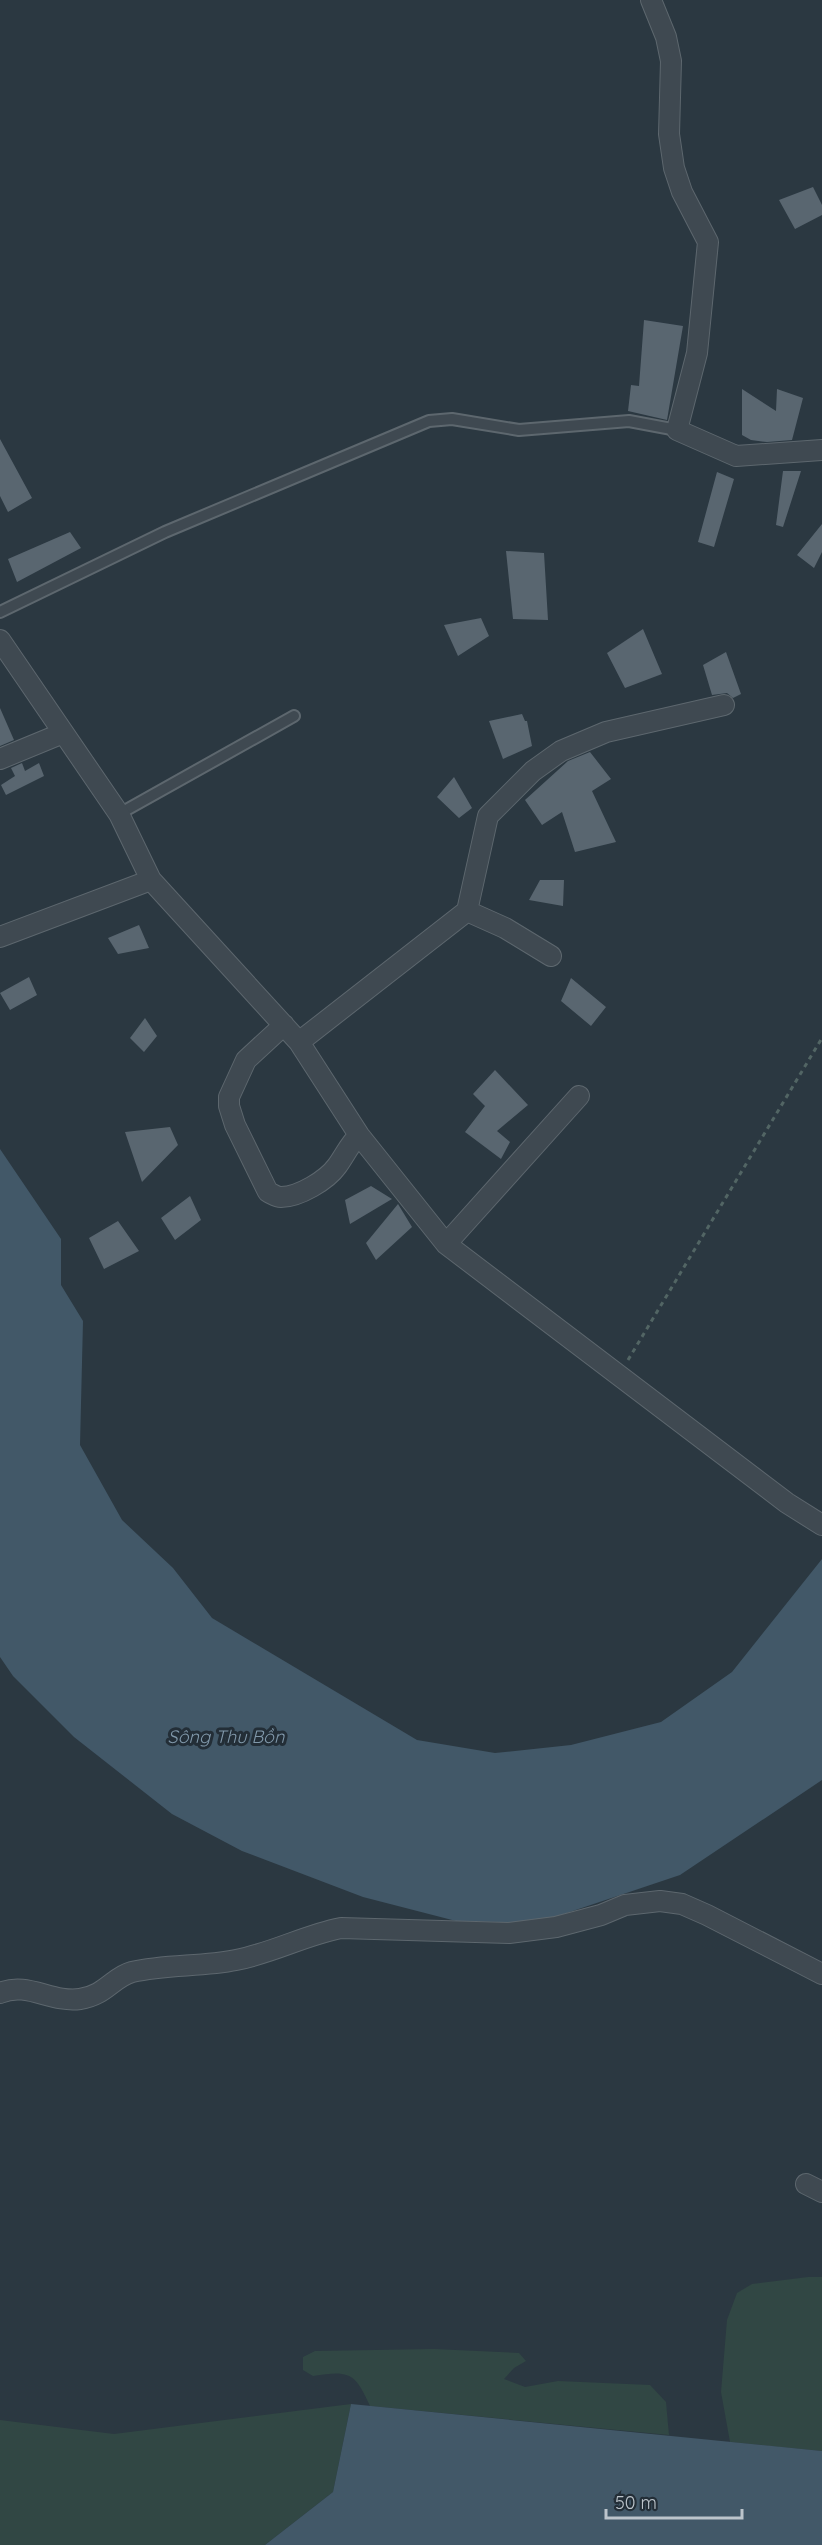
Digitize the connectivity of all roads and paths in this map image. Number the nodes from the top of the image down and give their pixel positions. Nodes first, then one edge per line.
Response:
1 (651, 0) edge
2 (677, 430) junction
3 (822, 450) edge
4 (0, 612) edge
5 (0, 640) edge
6 (724, 705) dead end
7 (294, 716) dead end
8 (63, 733) junction
9 (0, 759) edge
10 (119, 814) junction
11 (151, 880) junction
12 (467, 911) junction
13 (0, 936) edge
14 (551, 956) dead end
15 (284, 1025) junction
16 (822, 1038) edge
17 (299, 1042) junction
18 (579, 1096) dead end
19 (358, 1135) junction
20 (446, 1244) junction
21 (619, 1375) junction
22 (822, 1525) edge
23 (822, 1974) edge
24 (0, 1993) edge

1 - 2 street
2 - 3 street
2 - 4 lane
5 - 8 street
6 - 12 street
7 - 10 lane
8 - 9 street
8 - 10 street
10 - 11 street
11 - 13 street
11 - 15 street
12 - 14 street
12 - 17 street
15 - 17 street
15 - 19 street
16 - 21 path
17 - 19 street
18 - 20 street
19 - 20 street
20 - 21 street
21 - 22 street
23 - 24 street

